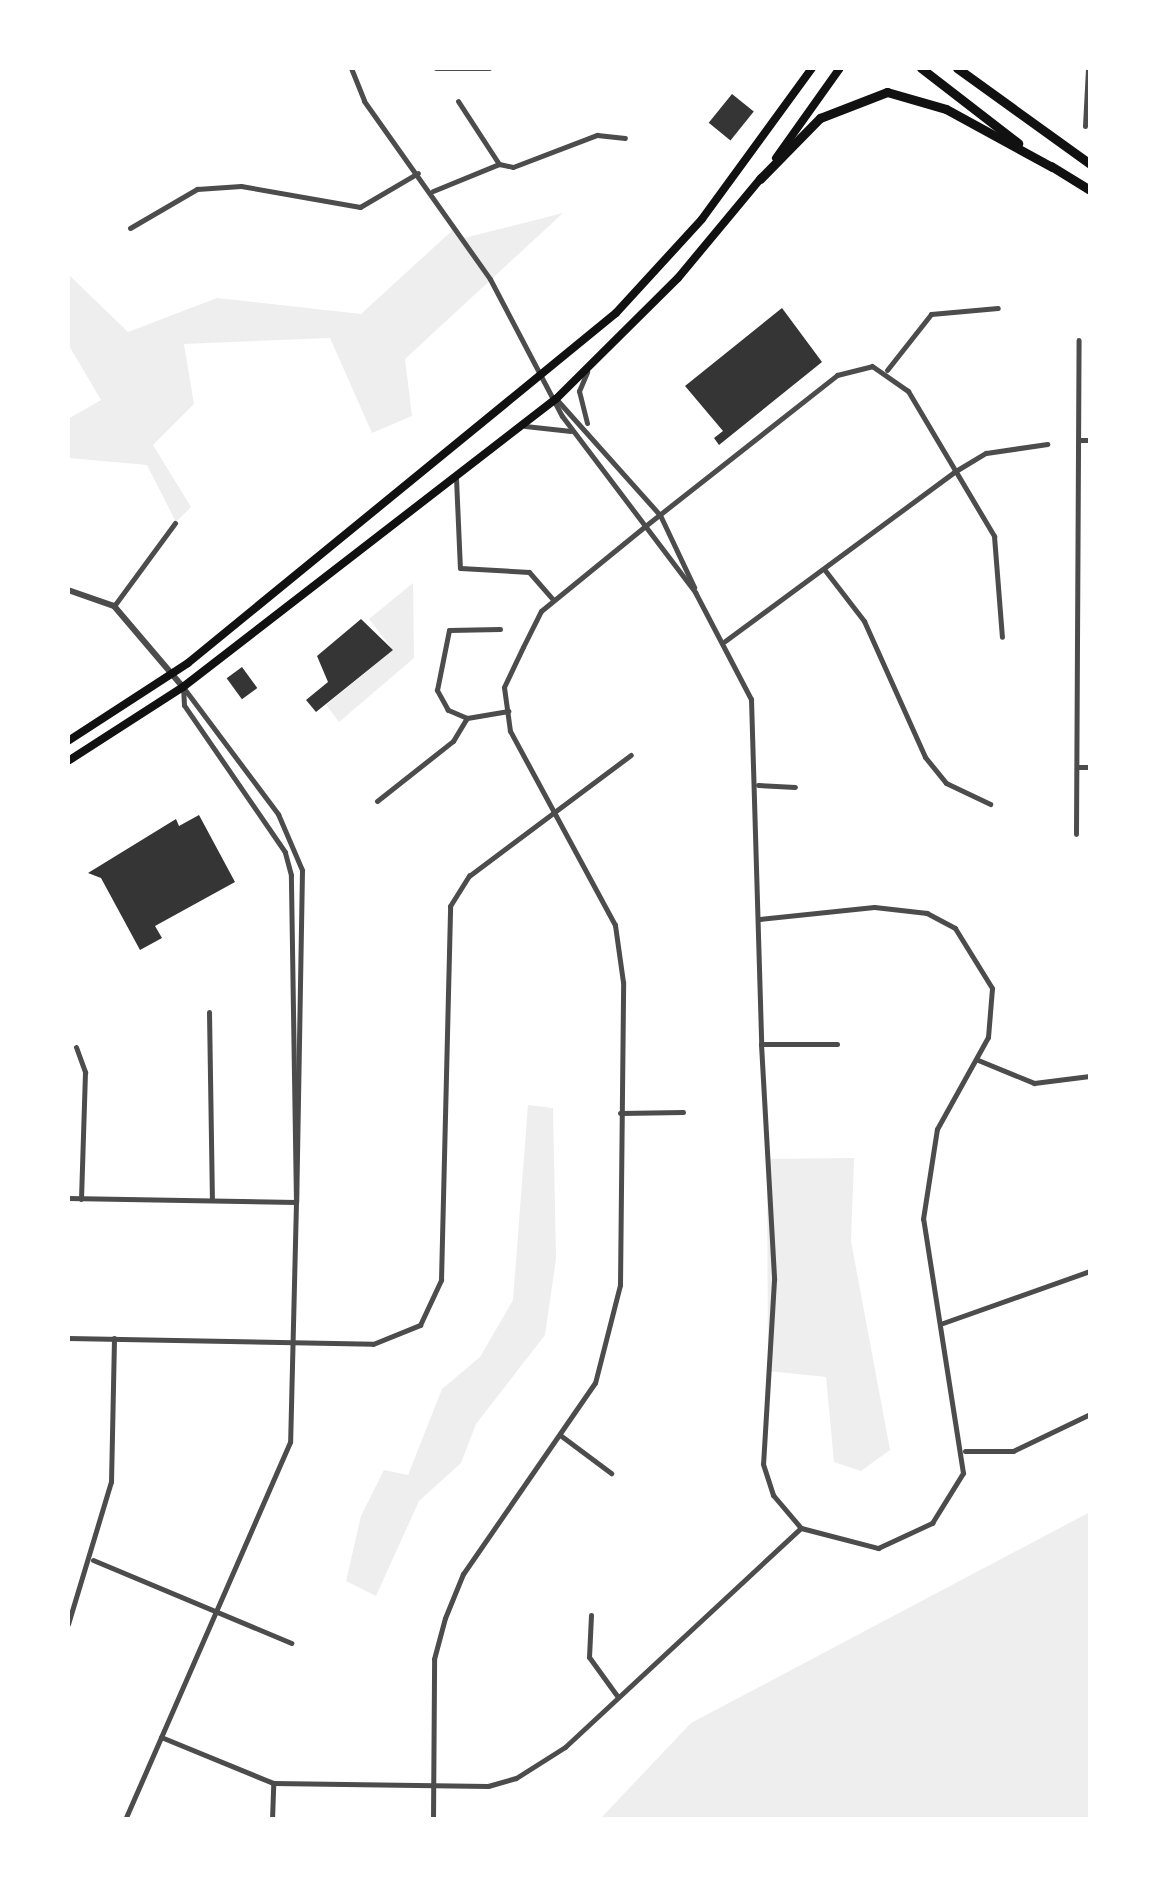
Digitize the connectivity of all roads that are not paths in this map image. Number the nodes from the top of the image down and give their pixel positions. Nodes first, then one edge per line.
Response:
1 (350, 68) edge
2 (436, 68) edge
3 (489, 68) edge
4 (812, 68) edge
5 (840, 68) edge
6 (921, 68) edge
7 (956, 68) edge
8 (1088, 68) edge
9 (458, 100) dead end
10 (1085, 126) dead end
11 (625, 138) dead end
12 (500, 164) junction
13 (1090, 164) edge
14 (1052, 167) junction
15 (418, 173) junction
16 (760, 179) junction
17 (1090, 190) edge
18 (433, 191) junction
19 (130, 228) dead end
20 (998, 308) dead end
21 (1080, 340) dead end
22 (588, 370) junction
23 (887, 370) junction
24 (541, 376) junction
25 (556, 400) junction
26 (522, 427) junction
27 (590, 430) junction
28 (578, 436) junction
29 (1080, 440) junction
30 (1090, 440) edge
31 (1047, 444) dead end
32 (954, 472) junction
33 (456, 478) junction
34 (660, 515) junction
35 (175, 523) dead end
36 (644, 527) junction
37 (823, 568) junction
38 (68, 590) edge
39 (695, 592) junction
40 (554, 601) junction
41 (114, 606) junction
42 (500, 630) dead end
43 (1002, 637) dead end
44 (725, 641) junction
45 (172, 675) junction
46 (183, 687) junction
47 (508, 711) junction
48 (467, 718) junction
49 (68, 741) edge
50 (630, 754) dead end
51 (68, 760) edge
52 (1078, 767) junction
53 (1090, 767) edge
54 (758, 785) junction
55 (795, 786) dead end
56 (377, 800) dead end
57 (990, 804) dead end
58 (558, 809) junction
59 (1076, 834) dead end
60 (759, 919) junction
61 (208, 1012) dead end
62 (760, 1044) junction
63 (837, 1044) dead end
64 (76, 1047) dead end
65 (978, 1060) junction
66 (1090, 1076) edge
67 (683, 1112) dead end
68 (620, 1113) junction
69 (68, 1198) edge
70 (212, 1198) junction
71 (80, 1199) junction
72 (296, 1202) junction
73 (1090, 1270) edge
74 (942, 1323) junction
75 (68, 1338) edge
76 (114, 1338) junction
77 (297, 1342) junction
78 (1090, 1414) edge
79 (560, 1435) junction
80 (965, 1452) junction
81 (611, 1473) dead end
82 (801, 1528) junction
83 (93, 1560) junction
84 (216, 1610) junction
85 (590, 1615) dead end
86 (68, 1624) edge
87 (290, 1644) dead end
88 (618, 1697) junction
89 (161, 1737) junction
90 (274, 1783) junction
91 (433, 1787) junction
92 (125, 1820) edge
93 (272, 1820) edge
94 (433, 1820) edge

1 - 15 street
2 - 3 street
4 - 24 main road
5 - 16 main road
6 - 14 main road
7 - 13 main road
8 - 10 street
9 - 12 street
11 - 12 street
12 - 18 street
14 - 16 main road
14 - 17 main road
15 - 18 street
15 - 19 street
16 - 22 main road
18 - 24 street
20 - 23 street
21 - 29 street
22 - 25 main road
22 - 27 street
23 - 32 street
23 - 34 street
24 - 25 street
24 - 45 main road
25 - 26 main road
25 - 27 street
25 - 28 street
26 - 28 street
26 - 33 main road
27 - 34 street
28 - 36 street
29 - 30 street
29 - 52 street
31 - 32 street
32 - 37 street
32 - 43 street
33 - 40 street
33 - 46 main road
34 - 36 street
34 - 39 street
35 - 41 street
36 - 39 street
36 - 40 street
37 - 44 street
37 - 57 street
38 - 41 street
39 - 44 street
40 - 47 street
41 - 45 street
42 - 48 street
44 - 54 street
45 - 46 street
45 - 49 main road
46 - 51 main road
46 - 72 street
46 - 72 street
47 - 48 street
47 - 58 street
48 - 56 street
50 - 58 street
52 - 53 street
52 - 59 street
54 - 55 street
54 - 60 street
58 - 68 street
58 - 77 street
60 - 62 street
60 - 65 street
61 - 70 street
62 - 63 street
62 - 82 street
64 - 71 street
65 - 66 street
65 - 74 street
67 - 68 street
68 - 79 street
69 - 71 street
70 - 71 street
70 - 72 street
72 - 77 street
73 - 74 street
74 - 80 street
75 - 76 street
76 - 77 street
76 - 83 street
77 - 84 street
78 - 80 street
79 - 81 street
79 - 91 street
80 - 82 street
82 - 88 street
83 - 84 street
83 - 86 street
84 - 87 street
84 - 89 street
85 - 88 street
88 - 91 street
89 - 90 street
89 - 92 street
90 - 91 street
90 - 93 street
91 - 94 street

